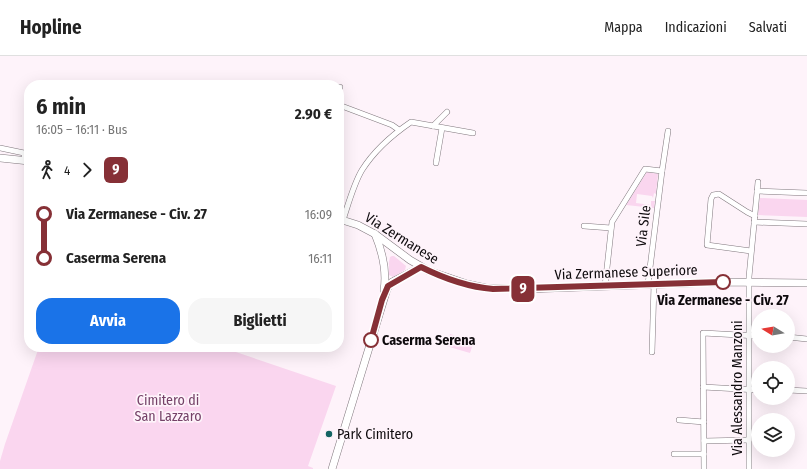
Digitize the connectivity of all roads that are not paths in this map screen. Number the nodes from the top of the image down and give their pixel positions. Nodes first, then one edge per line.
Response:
1 (344, 107) edge
2 (447, 112) dead end
3 (433, 126) junction
4 (442, 128) junction
5 (399, 130) junction
6 (668, 131) dead end
7 (473, 133) dead end
8 (0, 148) edge
9 (0, 158) edge
10 (24, 161) edge
11 (436, 163) dead end
12 (662, 171) junction
13 (758, 182) dead end
14 (757, 191) junction
15 (807, 193) edge
16 (344, 213) edge
17 (755, 216) junction
18 (344, 221) edge
19 (754, 222) junction
20 (807, 224) edge
21 (584, 226) dead end
22 (611, 228) junction
23 (375, 234) junction
24 (396, 250) junction
25 (751, 252) junction
26 (384, 266) junction
27 (421, 267) junction
28 (749, 282) junction
29 (807, 283) edge
30 (651, 284) junction
31 (605, 286) junction
32 (493, 289) joint
33 (382, 300) junction
34 (749, 335) junction
35 (795, 338) edge
36 (807, 339) edge
37 (652, 352) dead end
38 (703, 387) junction
39 (748, 390) junction
40 (795, 390) edge
41 (807, 391) edge
42 (679, 420) dead end
43 (704, 422) junction
44 (749, 440) junction
45 (704, 441) junction
46 (674, 454) dead end
47 (704, 454) junction
48 (332, 469) edge
49 (704, 469) edge
50 (749, 469) edge

1 - 5 street
2 - 3 street
3 - 4 street, Via Zermanese
3 - 5 street, Via Zermanese
4 - 7 street, Via Zermanese
4 - 11 street
5 - 16 street, Via Zermanese
6 - 12 street, Via Sile
8 - 10 street
9 - 10 street
12 - 22 street, Via Sile
12 - 30 street, Via Sile
13 - 14 street, Via Alessandro Manzoni
14 - 15 street
14 - 17 street, Via Alessandro Manzoni
17 - 19 street, Via Alessandro Manzoni
17 - 25 street
18 - 23 street, Via Zermanese
19 - 20 street
19 - 25 street, Via Alessandro Manzoni
21 - 22 street
22 - 31 street, Via Sile
23 - 24 street, Via Zermanese
23 - 26 street
24 - 26 street
24 - 27 street, Via Zermanese
25 - 28 street, Via Alessandro Manzoni
26 - 33 street
27 - 32 street, Via Zermanese
27 - 33 street
28 - 29 street, Via Zermanese Superiore
28 - 30 street, Via Zermanese Superiore
28 - 34 street, Via Alessandro Manzoni
30 - 31 street, Via Zermanese Superiore
30 - 37 street, Via Sile
31 - 32 street, Via Zermanese Superiore
33 - 48 street
34 - 38 street
34 - 39 street, Via Alessandro Manzoni
35 - 36 street
38 - 39 street
38 - 43 street
39 - 44 street, Via Alessandro Manzoni
40 - 41 street
42 - 43 street
43 - 45 street
44 - 45 street
44 - 50 street, Via Alessandro Manzoni
45 - 47 street
46 - 47 street
47 - 49 street

